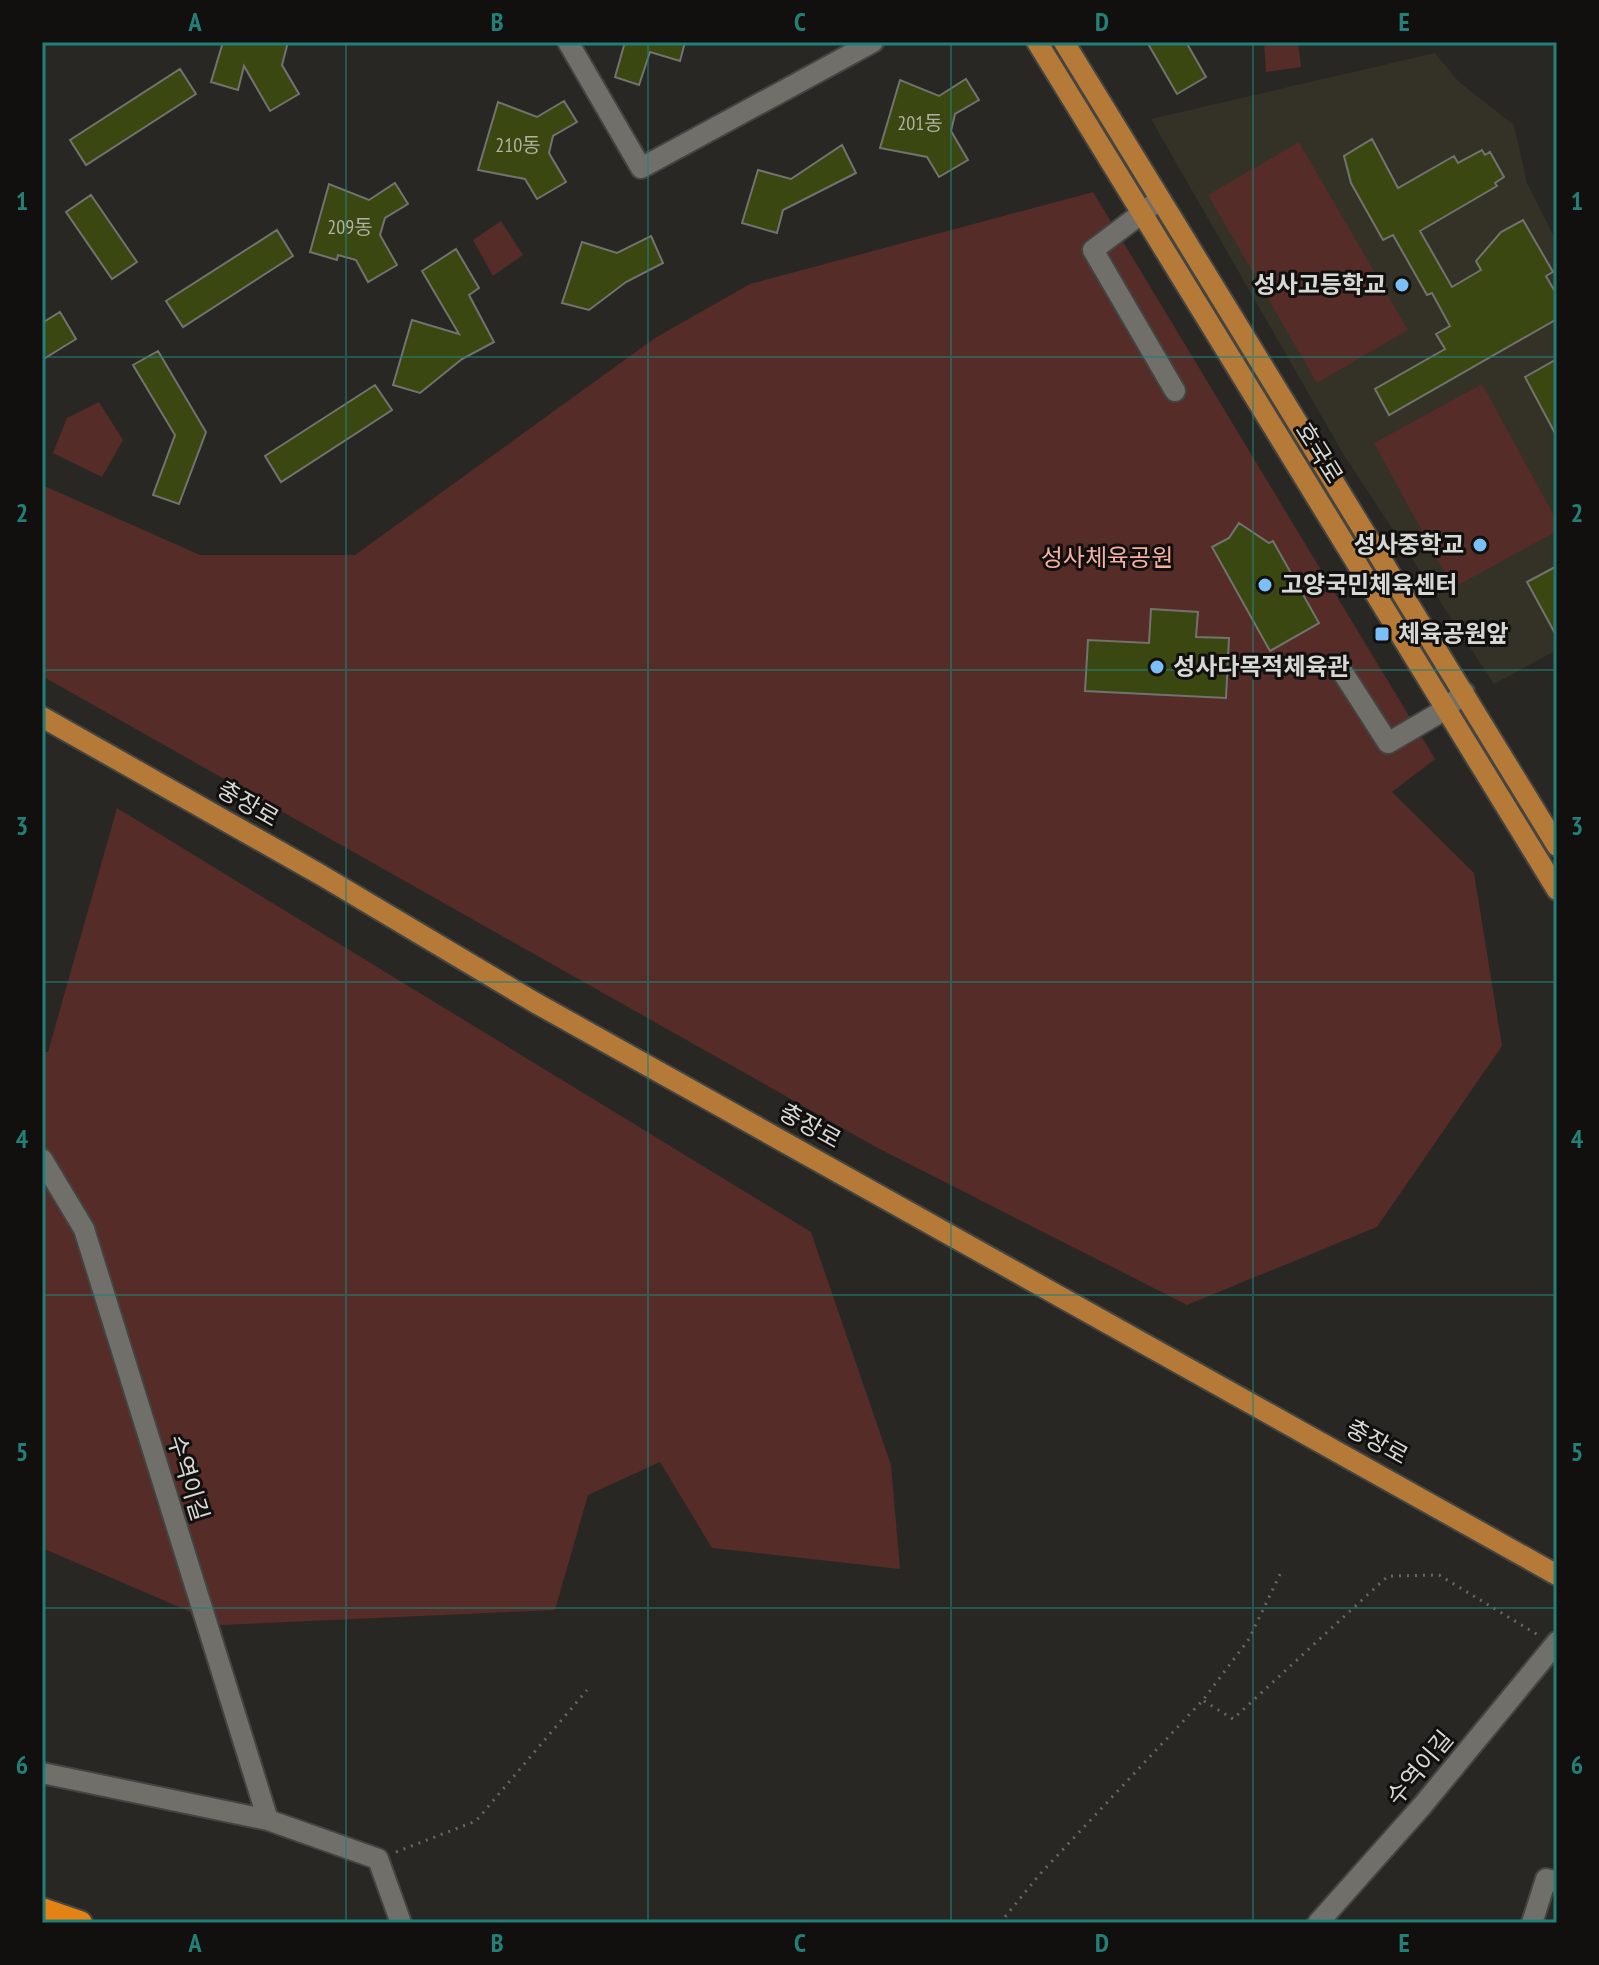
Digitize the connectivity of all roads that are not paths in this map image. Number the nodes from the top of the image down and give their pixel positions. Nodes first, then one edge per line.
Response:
1 (568, 42) edge
2 (873, 42) edge
3 (1037, 42) edge
4 (1064, 42) edge
5 (1158, 201) junction
6 (1141, 214) junction
7 (1175, 391) dead end
8 (1338, 665) dead end
9 (1464, 692) junction
10 (1446, 709) junction
11 (42, 717) edge
12 (1557, 846) edge
13 (1557, 890) edge
14 (42, 1159) edge
15 (1557, 1575) edge
16 (1556, 1644) edge
17 (42, 1773) edge
18 (268, 1820) junction
19 (1557, 1882) edge
20 (42, 1910) edge
21 (80, 1923) edge
22 (401, 1923) edge
23 (1318, 1923) edge
24 (1532, 1923) edge

1 - 2 street
3 - 6 main road, 호국로
4 - 5 main road, 호국로
5 - 6 street
5 - 9 main road, 호국로
6 - 7 street
6 - 10 main road, 호국로
8 - 10 street
9 - 10 street
9 - 12 main road, 호국로
10 - 13 main road, 호국로
11 - 15 main road, 충장로
14 - 18 street, 수역이길
16 - 23 street, 수역이길
17 - 18 street
18 - 22 street
19 - 24 street
20 - 21 highway

